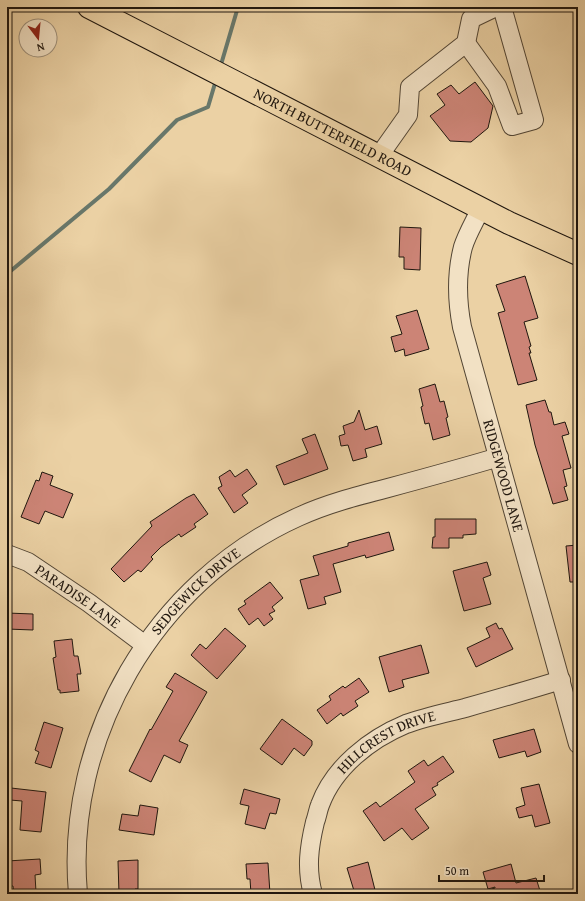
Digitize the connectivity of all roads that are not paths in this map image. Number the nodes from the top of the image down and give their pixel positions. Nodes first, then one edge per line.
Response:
1 (89, 7) edge
2 (496, 7) edge
3 (502, 7) edge
4 (466, 43) junction
5 (379, 156) junction
6 (480, 208) junction
7 (578, 254) edge
8 (499, 457) junction
9 (7, 554) edge
10 (145, 645) junction
11 (561, 680) junction
12 (578, 744) edge
13 (78, 894) edge
14 (313, 894) edge

1 - 5 main road, NORTH BUTTERFIELD ROAD
2 - 4 street
3 - 4 street
4 - 5 street
5 - 6 main road, NORTH BUTTERFIELD ROAD
6 - 7 main road, NORTH BUTTERFIELD ROAD
6 - 8 street, RIDGEWOOD LANE
8 - 10 street, SEDGEWICK DRIVE
8 - 11 street, RIDGEWOOD LANE
9 - 10 street, PARADISE LANE
10 - 13 street, SEDGEWICK DRIVE
11 - 12 street, RIDGEWOOD LANE
11 - 14 street, HILLCREST DRIVE

